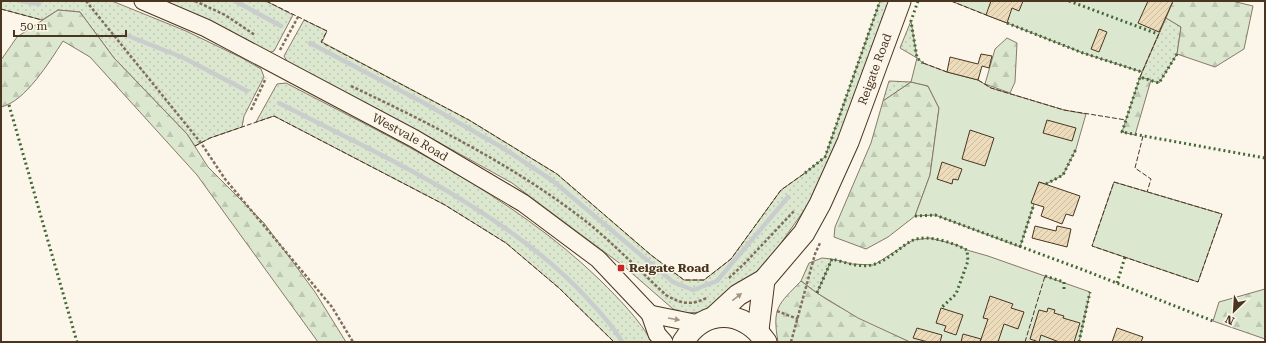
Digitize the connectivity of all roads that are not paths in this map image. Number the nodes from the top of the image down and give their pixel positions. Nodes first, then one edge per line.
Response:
1 (143, 1) edge
2 (900, 1) edge
3 (764, 280) junction
4 (650, 314) junction
5 (707, 320) junction
6 (762, 336) edge
7 (664, 342) edge
8 (683, 342) edge

1 - 4 street, Westvale Road
2 - 3 main road, Reigate Road
5 -> 3 main road, Reigate Road
3 - 6 main road
4 -> 5 street
4 - 7 street, Westvale Road
5 - 6 main road
5 - 8 main road, Reigate Road

